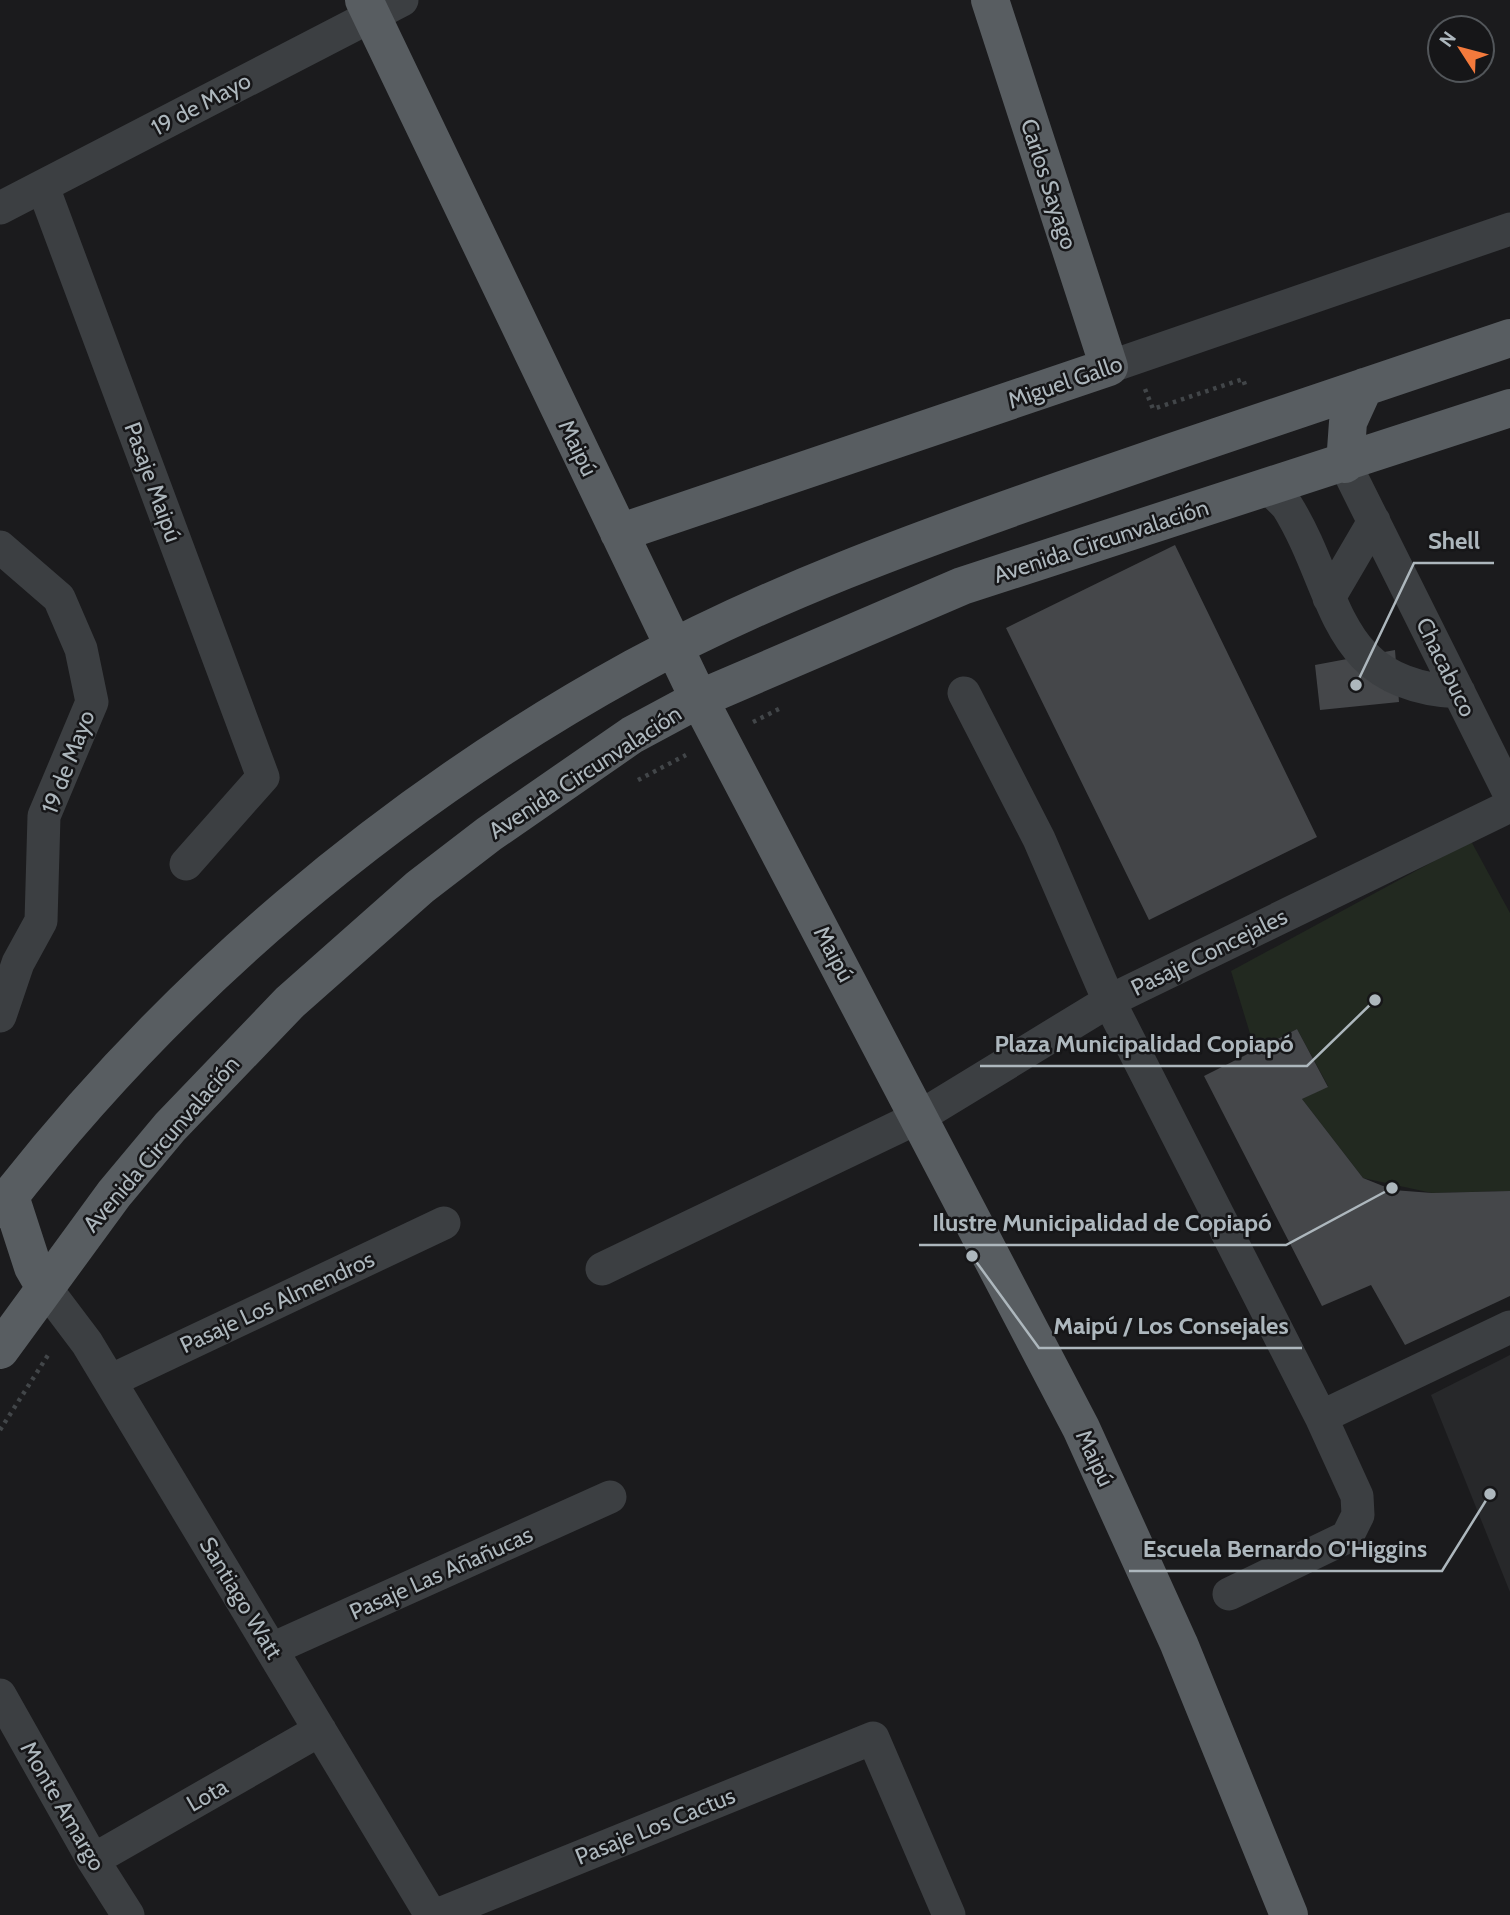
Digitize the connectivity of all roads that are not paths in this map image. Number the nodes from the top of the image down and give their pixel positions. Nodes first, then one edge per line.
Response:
1 (990, 0) edge
2 (379, 5) edge
3 (43, 187) junction
4 (0, 208) edge
5 (1510, 229) edge
6 (1510, 338) edge
7 (1121, 363) junction
8 (1364, 387) junction
9 (1510, 408) edge
10 (1345, 464) junction
11 (1259, 489) junction
12 (1374, 521) junction
13 (619, 533) junction
14 (0, 547) edge
15 (1329, 598) junction
16 (675, 649) junction
17 (1459, 692) junction
18 (964, 693) dead end
19 (699, 699) junction
20 (1510, 795) edge
21 (1510, 806) edge
22 (186, 864) dead end
23 (2, 999) edge
24 (1108, 1002) junction
25 (919, 1117) junction
26 (5, 1203) edge
27 (444, 1223) dead end
28 (603, 1269) dead end
29 (44, 1286) junction
30 (1510, 1327) edge
31 (0, 1350) edge
32 (110, 1381) junction
33 (1321, 1417) junction
34 (610, 1497) dead end
35 (1229, 1594) dead end
36 (272, 1650) junction
37 (0, 1695) edge
38 (320, 1730) junction
39 (93, 1860) junction
40 (128, 1915) edge
41 (431, 1915) edge
42 (437, 1915) edge
43 (949, 1915) edge
44 (1289, 1915) edge

1 - 7 main road, Carlos Sayago
2 - 3 street, 19 de Mayo
2 - 13 main road, Maipú
3 - 4 street, 19 de Mayo
3 - 22 street, Pasaje Maipú
5 - 7 street, Miguel Gallo
6 - 8 main road
7 - 13 main road, Miguel Gallo
8 - 10 main road
8 - 16 main road
9 - 10 main road, Avenida Circunvalación
10 - 11 main road, Avenida Circunvalación
10 - 12 street, Chacabuco
11 - 15 street
11 - 19 main road, Avenida Circunvalación
12 - 15 street
12 - 17 street, Chacabuco
13 - 16 main road, Maipú
14 - 23 street, 19 de Mayo
15 - 17 street
16 - 19 main road, Maipú
16 - 26 main road
17 - 20 street, Chacabuco
18 - 24 street
19 - 25 main road, Maipú
19 - 29 main road, Avenida Circunvalación
21 - 24 street, Pasaje Concejales
24 - 25 street, Pasaje Concejales
24 - 33 street
25 - 28 street, Pasaje Concejales
25 - 44 main road, Maipú
26 - 29 main road
27 - 32 street, Pasaje Los Almendros
29 - 31 main road, Avenida Circunvalación
29 - 32 street, Santiago Watt
30 - 33 street
32 - 36 street, Santiago Watt
33 - 35 street
34 - 36 street, Pasaje Las Añañucas
36 - 38 street, Santiago Watt
37 - 39 street, Monte Amargo
38 - 39 street, Lota
38 - 41 street, Santiago Watt
39 - 40 street, Monte Amargo
42 - 43 street, Pasaje Los Cactus

